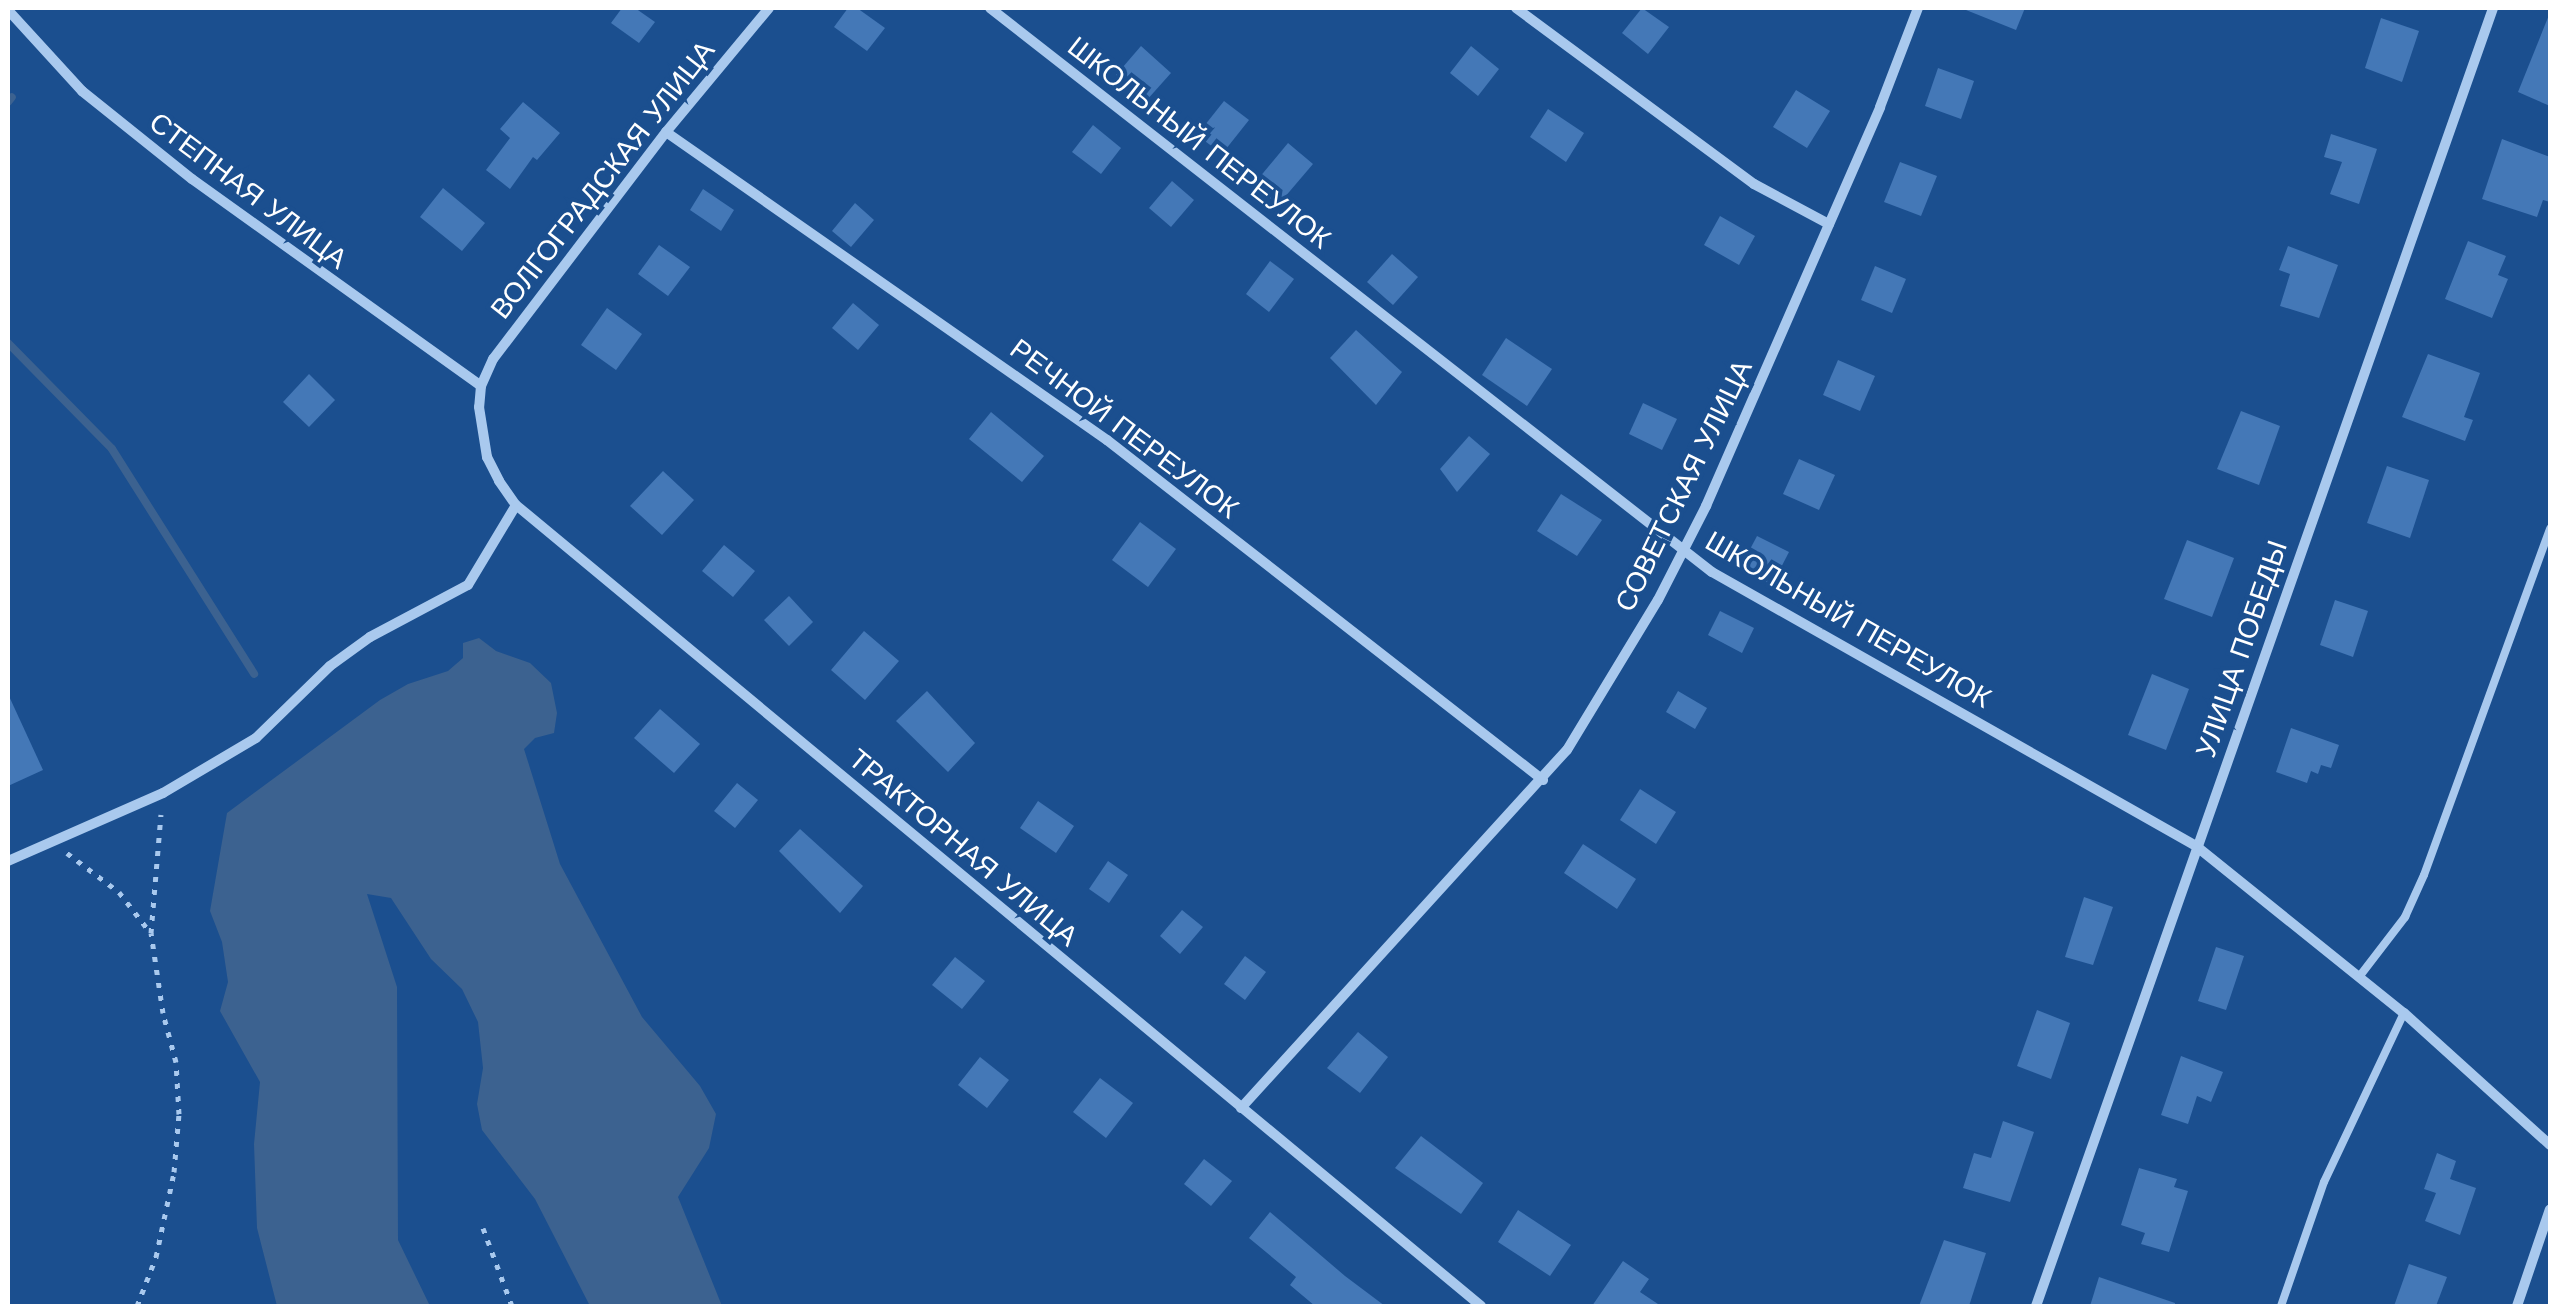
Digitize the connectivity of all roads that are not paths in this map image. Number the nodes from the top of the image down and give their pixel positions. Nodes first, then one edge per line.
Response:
1 (769, 8) edge
2 (990, 8) edge
3 (1516, 8) edge
4 (1918, 8) edge
5 (2493, 8) edge
6 (8, 10) edge
7 (666, 132) junction
8 (1829, 224) junction
9 (481, 386) junction
10 (516, 505) junction
11 (2550, 528) edge
12 (1684, 550) junction
13 (1543, 780) junction
14 (2196, 846) junction
15 (8, 861) edge
16 (2359, 978) junction
17 (2404, 1013) junction
18 (1241, 1108) junction
19 (2550, 1145) edge
20 (2550, 1209) edge
21 (1481, 1306) edge
22 (2036, 1306) edge
23 (2281, 1306) edge
24 (2517, 1306) edge

1 - 7 street, ВОЛГОГРАДСКАЯ УЛИЦА
2 - 12 street, ШКОЛЬНЫЙ ПЕРЕУЛОК
3 - 8 street
4 - 8 street, СОВЕТСКАЯ УЛИЦА
5 - 14 street, УЛИЦА ПОБЕДЫ
6 - 9 street, СТЕПНАЯ УЛИЦА
7 - 9 street, ВОЛГОГРАДСКАЯ УЛИЦА
7 - 13 street, РЕЧНОЙ ПЕРЕУЛОК
8 - 12 street, СОВЕТСКАЯ УЛИЦА
9 - 10 street, ТРАКТОРНАЯ УЛИЦА
10 - 15 street
10 - 18 street, ТРАКТОРНАЯ УЛИЦА
11 - 16 lane
12 - 13 street, СОВЕТСКАЯ УЛИЦА
12 - 14 street, ШКОЛЬНЫЙ ПЕРЕУЛОК
13 - 18 street, СОВЕТСКАЯ УЛИЦА
14 - 16 street, ШКОЛЬНЫЙ ПЕРЕУЛОК
14 - 22 street, УЛИЦА ПОБЕДЫ
16 - 17 street, ШКОЛЬНЫЙ ПЕРЕУЛОК
17 - 19 street, ШКОЛЬНЫЙ ПЕРЕУЛОК
17 - 23 lane
18 - 21 street, ТРАКТОРНАЯ УЛИЦА
20 - 24 street

